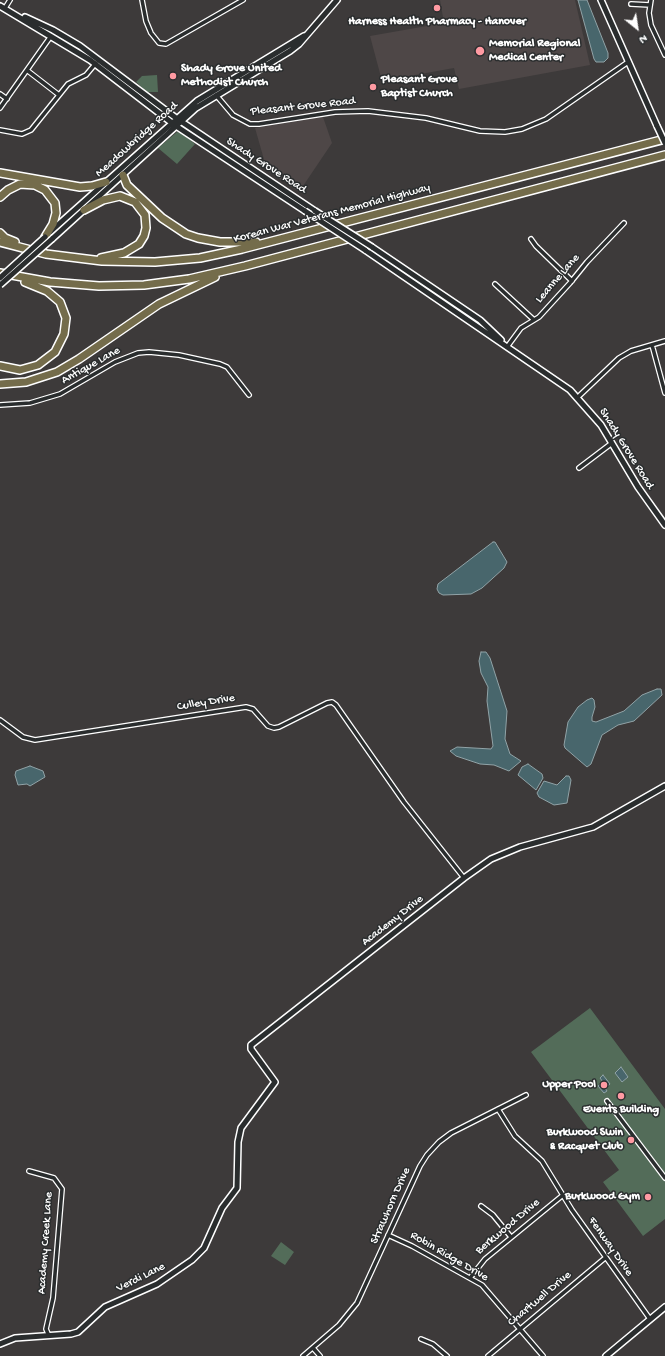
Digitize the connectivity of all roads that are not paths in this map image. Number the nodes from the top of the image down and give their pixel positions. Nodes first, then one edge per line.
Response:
1 (10, 0) edge
2 (142, 0) edge
3 (243, 0) edge
4 (337, 0) edge
5 (601, 0) edge
6 (651, 0) edge
7 (631, 4) dead end
8 (650, 5) junction
9 (5, 8) edge
10 (52, 36) junction
11 (665, 55) edge
12 (97, 61) junction
13 (628, 62) junction
14 (28, 72) junction
15 (215, 92) junction
16 (0, 94) edge
17 (59, 95) junction
18 (7, 99) junction
19 (0, 108) edge
20 (178, 120) junction
21 (174, 124) junction
22 (0, 130) edge
23 (665, 139) edge
24 (665, 143) edge
25 (665, 155) edge
26 (0, 173) edge
27 (123, 175) junction
28 (106, 182) junction
29 (0, 197) edge
30 (84, 210) junction
31 (624, 223) dead end
32 (0, 233) edge
33 (49, 238) junction
34 (531, 239) dead end
35 (274, 241) junction
36 (0, 242) edge
37 (25, 249) junction
38 (88, 260) junction
39 (233, 269) junction
40 (0, 273) edge
41 (12, 276) junction
42 (0, 278) edge
43 (418, 278) junction
44 (572, 281) junction
45 (414, 283) junction
46 (495, 284) dead end
47 (0, 286) edge
48 (534, 320) junction
49 (665, 341) edge
50 (652, 345) junction
51 (507, 347) junction
52 (0, 366) edge
53 (0, 384) edge
54 (665, 392) edge
55 (249, 396) dead end
56 (578, 397) junction
57 (0, 405) edge
58 (612, 443) junction
59 (579, 468) dead end
60 (665, 525) edge
61 (0, 720) edge
62 (665, 786) edge
63 (464, 878) junction
64 (526, 1095) dead end
65 (607, 1101) dead end
66 (498, 1109) junction
67 (238, 1142) joint
68 (29, 1171) dead end
69 (665, 1178) edge
70 (562, 1195) junction
71 (482, 1206) dead end
72 (388, 1235) junction
73 (511, 1237) junction
74 (605, 1258) junction
75 (470, 1278) junction
76 (665, 1307) edge
77 (650, 1320) junction
78 (520, 1329) junction
79 (49, 1336) junction
80 (421, 1339) dead end
81 (0, 1344) edge
82 (313, 1348) junction
83 (303, 1356) edge
84 (320, 1356) edge
85 (447, 1356) edge
86 (488, 1356) edge
87 (543, 1356) edge
88 (606, 1356) edge

1 - 9 street
2 - 3 street
4 - 15 main road, Meadowbridge Road
5 - 13 main road
6 - 8 street
7 - 8 street
8 - 11 street
9 - 10 main road, Shady Grove Road
9 - 12 main road, Shady Grove Road
10 - 12 main road, Shady Grove Road
10 - 14 street
12 - 17 street
12 - 20 main road, Shady Grove Road
12 - 21 main road, Shady Grove Road
13 - 15 street, Pleasant Grove Road
13 - 24 main road, bridge
14 - 17 street
14 - 18 street
15 - 20 main road, Meadowbridge Road
16 - 18 street
17 - 22 street
18 - 19 street
20 - 21 main road, Meadowbridge Road
20 - 43 main road, Shady Grove Road, bridge
21 - 27 main road, Meadowbridge Road
21 - 28 main road, Meadowbridge Road
21 - 45 main road, Shady Grove Road, bridge
23 - 35 highway, Korean War Veterans Memorial Highway
25 - 39 highway
26 - 28 highway
27 - 30 main road, Meadowbridge Road
27 - 35 highway
28 - 33 main road, Meadowbridge Road
29 - 33 highway
30 - 33 main road, Meadowbridge Road
30 - 38 highway
31 - 44 street, Leanne Lane
32 - 37 highway
33 - 42 main road, bridge
33 - 47 main road, bridge
34 - 44 street
35 - 38 highway, Korean War Veterans Memorial Highway
36 - 37 highway, Korean War Veterans Memorial Highway
37 - 38 highway, Korean War Veterans Memorial Highway
39 - 41 highway
39 - 53 highway
40 - 41 highway
41 - 52 highway
43 - 45 main road
43 - 51 main road, Shady Grove Road
44 - 48 street, Leanne Lane
45 - 51 main road, Shady Grove Road
46 - 48 street
48 - 51 street, Leanne Lane
49 - 50 street
50 - 54 street
50 - 56 street
51 - 56 main road, Shady Grove Road
55 - 57 street, Antique Lane
56 - 58 main road, Shady Grove Road
58 - 59 street
58 - 60 main road, Shady Grove Road
61 - 63 street, Culley Drive
62 - 63 main road, Academy Drive
63 - 67 main road, Academy Drive
64 - 66 street, Strawhorn Drive
65 - 69 street
66 - 70 street, Fenway Drive
66 - 72 street, Strawhorn Drive
67 - 79 main road, Verdi Lane
68 - 79 street, Academy Creek Lane
70 - 73 street, Berkwood Drive
70 - 74 street, Fenway Drive
71 - 73 street
72 - 75 street, Robin Ridge Drive
72 - 82 street, Strawhorn Drive
73 - 75 street, Berkwood Drive
74 - 77 street, Fenway Drive
74 - 78 street, Chartwell Drive
75 - 78 street, Robin Ridge Drive
76 - 77 main road
77 - 88 main road
78 - 86 street, Chartwell Drive
78 - 87 street, Robin Ridge Drive
79 - 81 main road, Verdi Lane
80 - 85 street
82 - 83 street, Strawhorn Drive
82 - 84 street

